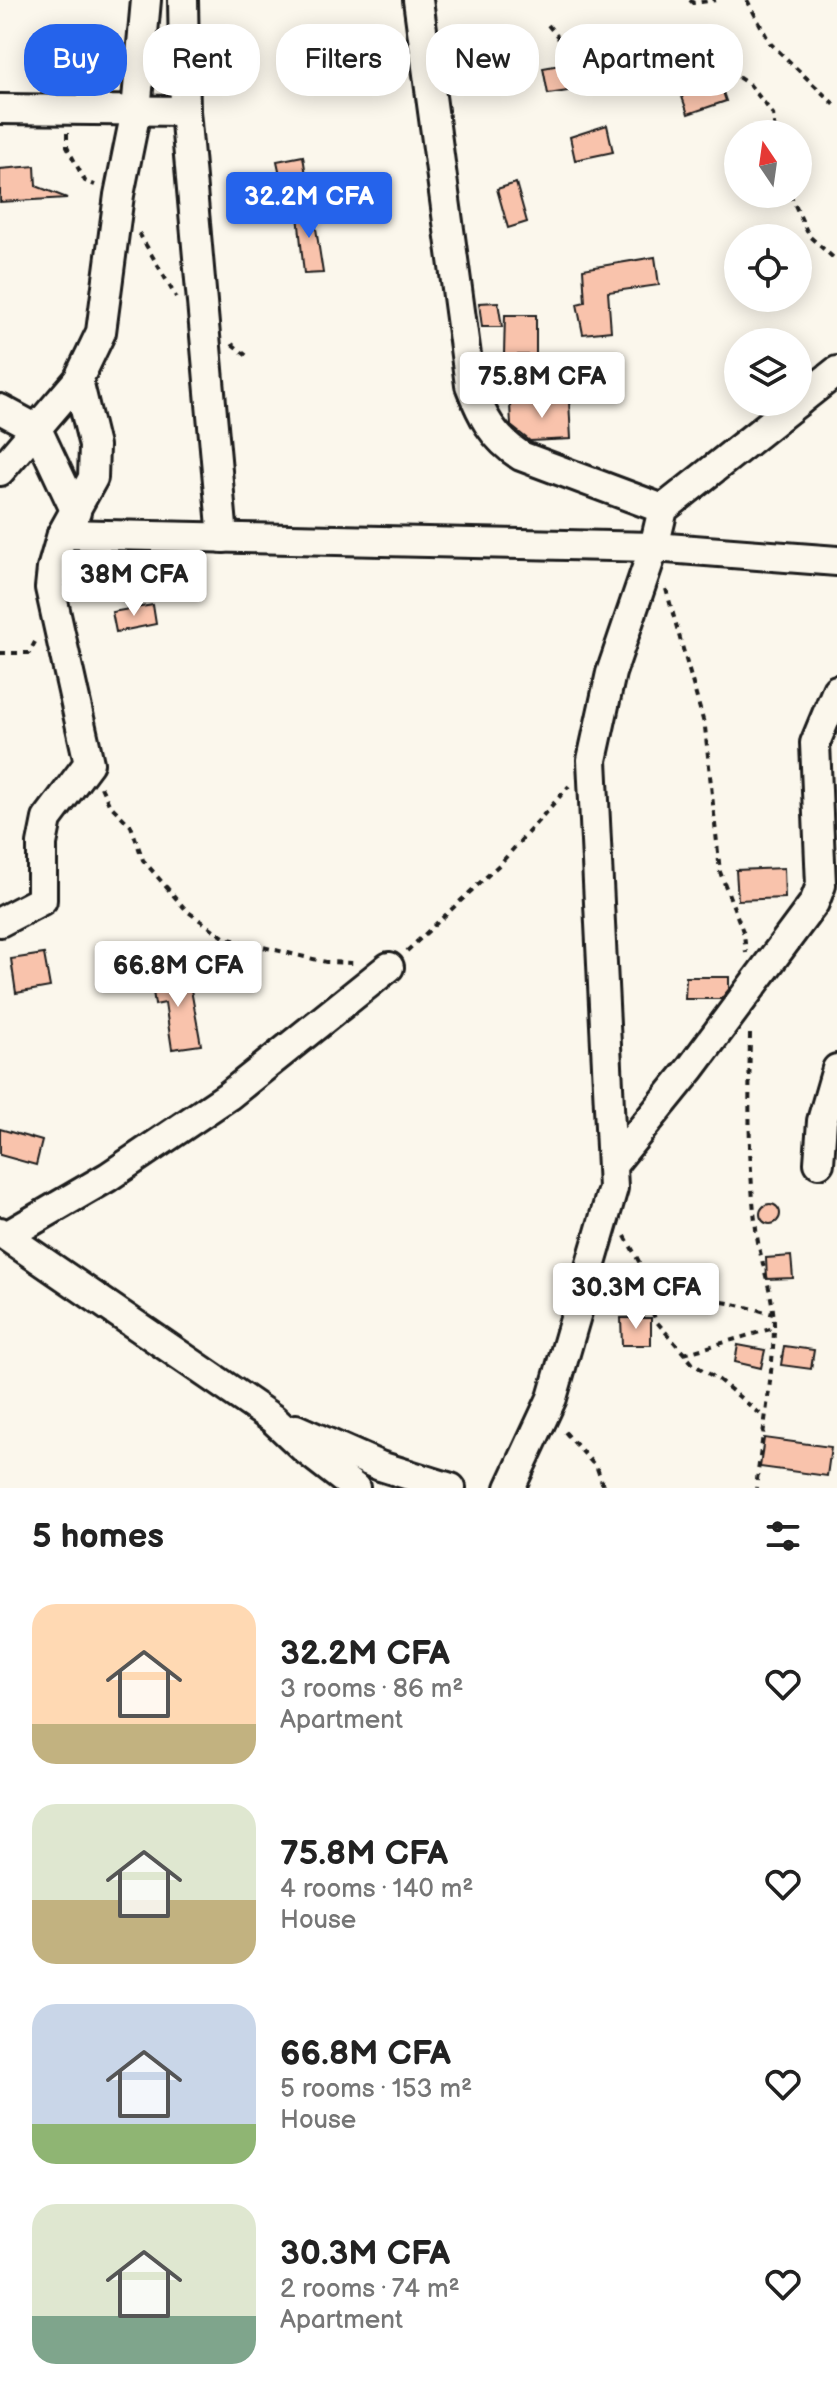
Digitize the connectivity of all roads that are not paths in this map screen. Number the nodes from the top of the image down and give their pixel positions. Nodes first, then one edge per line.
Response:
1 (146, 0) edge
2 (183, 0) edge
3 (418, 0) edge
4 (0, 109) edge
5 (136, 111) junction
6 (185, 111) junction
7 (837, 371) edge
8 (78, 380) junction
9 (812, 391) edge
10 (0, 409) edge
11 (780, 416) edge
12 (37, 429) junction
13 (0, 471) edge
14 (663, 509) junction
15 (69, 523) junction
16 (223, 538) junction
17 (654, 547) junction
18 (837, 561) edge
19 (837, 690) edge
20 (829, 895) edge
21 (0, 922) edge
22 (389, 967) road end
23 (837, 1069) edge
24 (614, 1163) junction
25 (819, 1163) dead end
26 (4, 1233) edge
27 (273, 1419) junction
28 (355, 1488) edge
29 (451, 1488) edge
30 (510, 1488) edge

1 - 5 street
2 - 6 street
3 - 14 street
4 - 5 street
5 - 6 street
5 - 8 street
6 - 16 street
7 - 9 street
8 - 12 street
8 - 15 street
10 - 12 street
11 - 14 street
12 - 13 street
12 - 15 street
14 - 17 street
15 - 16 street
15 - 21 street
16 - 17 street
17 - 18 street
17 - 24 street
19 - 20 street
20 - 24 street
22 - 26 street
23 - 25 street
24 - 30 street
26 - 27 street
27 - 28 street
27 - 29 street

